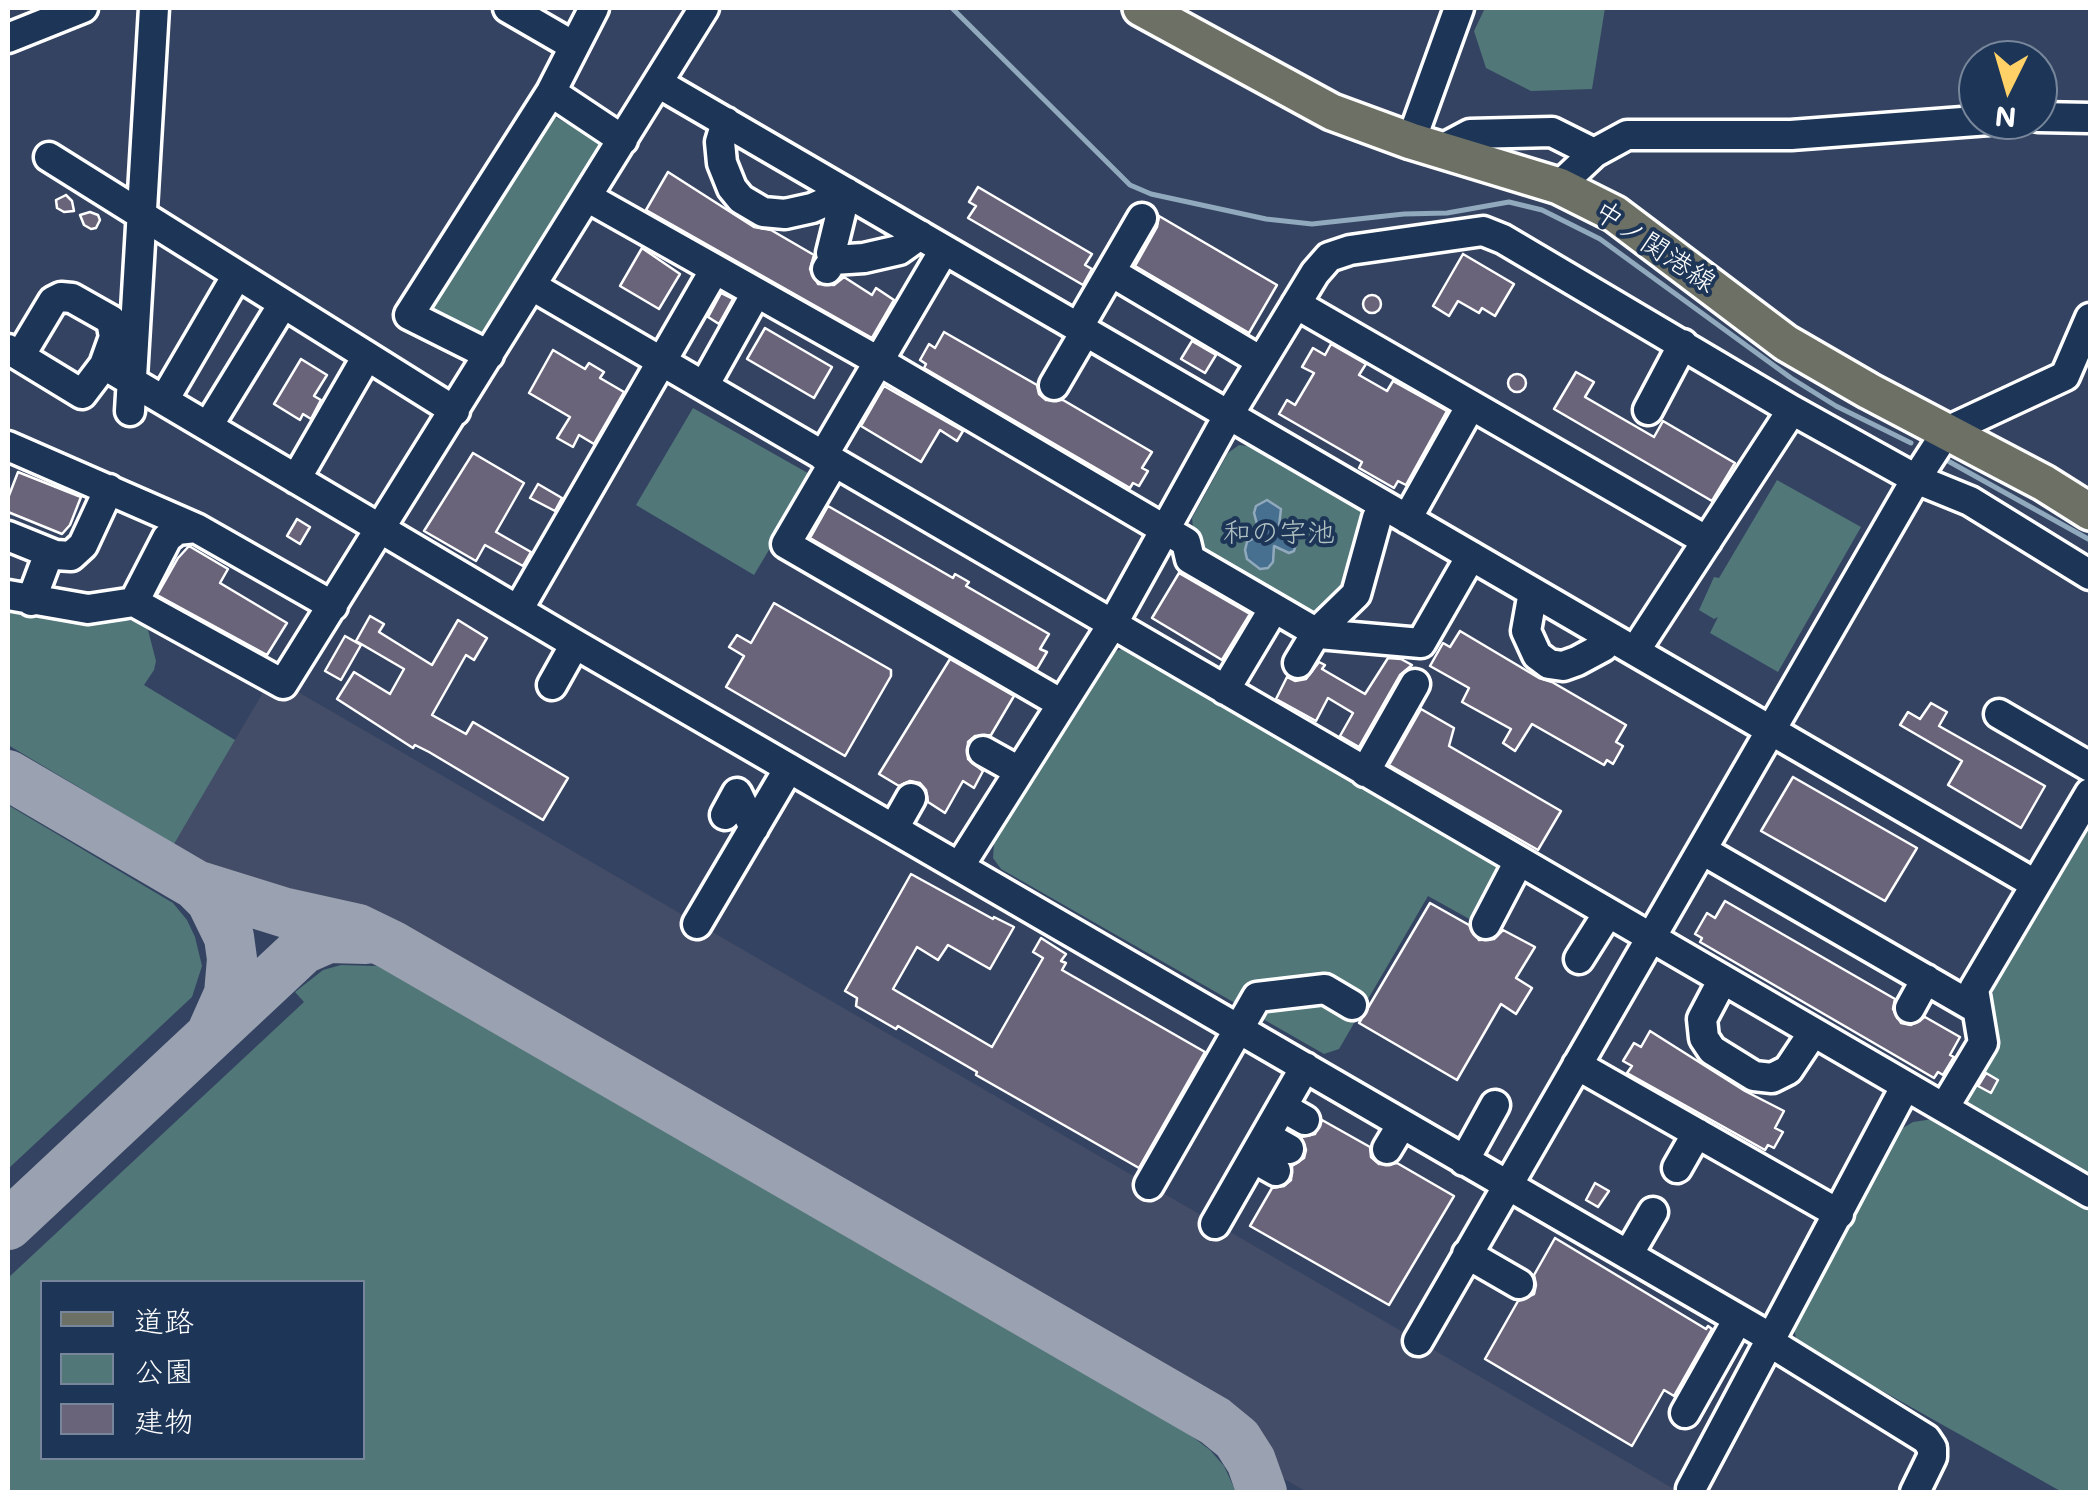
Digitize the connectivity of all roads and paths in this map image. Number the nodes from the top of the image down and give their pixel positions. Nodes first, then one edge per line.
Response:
1 (83, 8) edge
2 (154, 8) edge
3 (508, 8) edge
4 (594, 8) edge
5 (704, 8) edge
6 (1141, 8) edge
7 (1460, 8) edge
8 (8, 38) edge
9 (572, 45) junction
10 (658, 82) junction
11 (551, 92) junction
12 (2058, 118) edge
13 (2090, 118) edge
14 (726, 122) junction
15 (1958, 122) edge
16 (623, 140) junction
17 (1425, 146) junction
18 (1594, 153) junction
19 (50, 157) dead end
20 (1560, 186) junction
21 (844, 191) junction
22 (587, 198) junction
23 (141, 214) junction
24 (1142, 218) dead end
25 (932, 242) junction
26 (714, 270) junction
27 (1111, 272) junction
28 (237, 275) junction
29 (532, 286) junction
30 (756, 293) junction
31 (284, 304) junction
32 (1296, 304) junction
33 (2090, 318) edge
34 (1082, 330) junction
35 (1683, 344) junction
36 (14, 352) edge
37 (489, 355) junction
38 (367, 356) junction
39 (1219, 356) dead end
40 (660, 361) junction
41 (880, 362) junction
42 (104, 364) junction
43 (1257, 369) junction
44 (133, 382) junction
45 (1054, 385) dead end
46 (704, 386) junction
47 (164, 400) junction
48 (1471, 405) junction
49 (1648, 410) dead end
50 (1792, 410) junction
51 (130, 411) dead end
52 (454, 411) junction
53 (1228, 416) junction
54 (208, 426) junction
55 (1947, 431) junction
56 (8, 446) edge
57 (828, 459) junction
58 (296, 479) junction
59 (1916, 479) junction
60 (109, 490) junction
61 (2090, 512) edge
62 (1396, 513) junction
63 (196, 528) junction
64 (381, 530) junction
65 (1165, 530) junction
66 (8, 536) edge
67 (1707, 541) junction
68 (49, 552) junction
69 (1471, 556) junction
70 (2090, 575) edge
71 (1533, 592) junction
72 (19, 598) edge
73 (134, 602) junction
74 (332, 606) junction
75 (1274, 608) junction
76 (518, 610) junction
77 (1112, 624) junction
78 (1316, 632) junction
79 (575, 644) junction
80 (1624, 644) junction
81 (1298, 663) dead end
82 (1414, 684) dead end
83 (552, 686) dead end
84 (1225, 690) junction
85 (1062, 704) junction
86 (1999, 714) dead end
87 (1771, 730) junction
88 (983, 751) dead end
89 (789, 768) junction
90 (2075, 768) edge
91 (1019, 772) junction
92 (1365, 772) junction
93 (2090, 794) edge
94 (911, 798) dead end
95 (725, 815) dead end
96 (754, 828) junction
97 (894, 828) junction
98 (1702, 850) junction
99 (1519, 861) junction
100 (958, 866) junction
101 (2035, 884) junction
102 (1608, 913) junction
103 (698, 924) dead end
104 (1486, 924) dead end
105 (1651, 938) junction
106 (1579, 959) dead end
107 (1926, 979) junction
108 (1722, 980) junction
109 (1352, 1005) dead end
110 (1910, 1008) dead end
111 (1977, 1009) junction
112 (1239, 1028) junction
113 (1812, 1034) junction
114 (1577, 1064) junction
115 (1306, 1067) junction
116 (1905, 1088) junction
117 (1495, 1105) dead end
118 (1944, 1108) junction
119 (1402, 1124) junction
120 (1698, 1133) junction
121 (1388, 1149) dead end
122 (1464, 1161) junction
123 (1677, 1168) dead end
124 (1148, 1185) dead end
125 (1506, 1185) junction
126 (2090, 1193) edge
127 (1652, 1212) dead end
128 (1839, 1214) junction
129 (1215, 1224) dead end
130 (1467, 1254) junction
131 (1628, 1255) junction
132 (1519, 1284) dead end
133 (1738, 1319) junction
134 (1418, 1341) dead end
135 (1772, 1341) junction
136 (1684, 1413) dead end
137 (1691, 1489) dead end
138 (1915, 1492) edge

1 - 8 street
2 - 23 street
3 - 9 street
4 - 9 street
5 - 10 street
6 - 17 main road, 中ノ関港線
7 - 17 street
9 - 11 street
10 - 14 street
10 - 16 street
11 - 16 street
11 - 37 street
12 - 13 street
14 - 21 street
14 - 21 street
15 - 18 street
16 - 22 street
17 - 18 street
17 - 20 main road, 中ノ関港線
18 - 20 street
19 - 23 street
20 - 55 main road, 中ノ関港線
21 - 25 street
21 - 25 street
22 - 26 street
22 - 29 street
23 - 28 street
23 - 44 street
24 - 27 street
25 - 34 street
25 - 41 street
26 - 30 street
26 - 40 street
27 - 34 street
27 - 43 street
28 - 31 street
28 - 47 street
29 - 37 street
29 - 40 street
30 - 41 street
30 - 46 street
31 - 38 street
31 - 54 street
32 - 35 street
32 - 43 street
32 - 48 street
33 - 55 street
34 - 45 street
34 - 53 street
35 - 49 street
35 - 50 street
36 - 42 street
36 - 42 street
37 - 52 street
38 - 52 street
38 - 58 street
39 - 43 street
40 - 46 street
40 - 76 street
41 - 57 street
41 - 65 street
42 - 44 street
43 - 53 street
44 - 47 street
44 - 51 street
46 - 57 street
47 - 54 street
48 - 62 street
48 - 67 street
50 - 59 street
50 - 67 street
52 - 64 street
53 - 62 street
53 - 65 street
54 - 58 street
55 - 59 street
55 - 61 main road, 中ノ関港線
56 - 60 street
57 - 77 street
57 - 85 street
58 - 64 street
59 - 70 street
59 - 87 street
60 - 63 street
60 - 68 street
62 - 69 street
62 - 78 street
63 - 73 street
63 - 74 street
64 - 74 street
64 - 76 street
65 - 75 street
65 - 77 street
66 - 68 street
67 - 80 street
68 - 72 street
69 - 71 street
69 - 78 street
71 - 80 street
71 - 80 street
72 - 73 street
73 - 74 street
75 - 78 street
75 - 84 street
76 - 79 street
77 - 84 street
77 - 85 street
78 - 81 street
79 - 83 street
79 - 89 street
80 - 87 street
82 - 92 street
84 - 92 street
85 - 91 street
86 - 90 street
87 - 98 street
87 - 101 street
88 - 91 street
89 - 96 street
89 - 97 street
91 - 100 street
92 - 99 street
93 - 101 street
94 - 97 street
95 - 96 street
96 - 103 street
97 - 100 street
98 - 105 street
98 - 107 street
99 - 102 street
99 - 104 street
100 - 112 street
101 - 111 street
102 - 105 street
102 - 106 street
105 - 108 street
105 - 114 street
107 - 110 street
107 - 111 street
108 - 113 street
108 - 113 street
109 - 112 street
111 - 118 street
112 - 115 street
112 - 124 street
113 - 116 street
114 - 120 street
114 - 125 street
115 - 119 street
115 - 129 street
116 - 118 street
116 - 128 street
117 - 122 street
118 - 126 street
119 - 121 street
119 - 122 street
120 - 123 street
120 - 128 street
122 - 125 street
125 - 130 street
125 - 131 street
127 - 131 street
128 - 135 street
130 - 132 street
130 - 134 street
131 - 133 street
133 - 135 street
133 - 136 street
135 - 137 street
135 - 138 street

